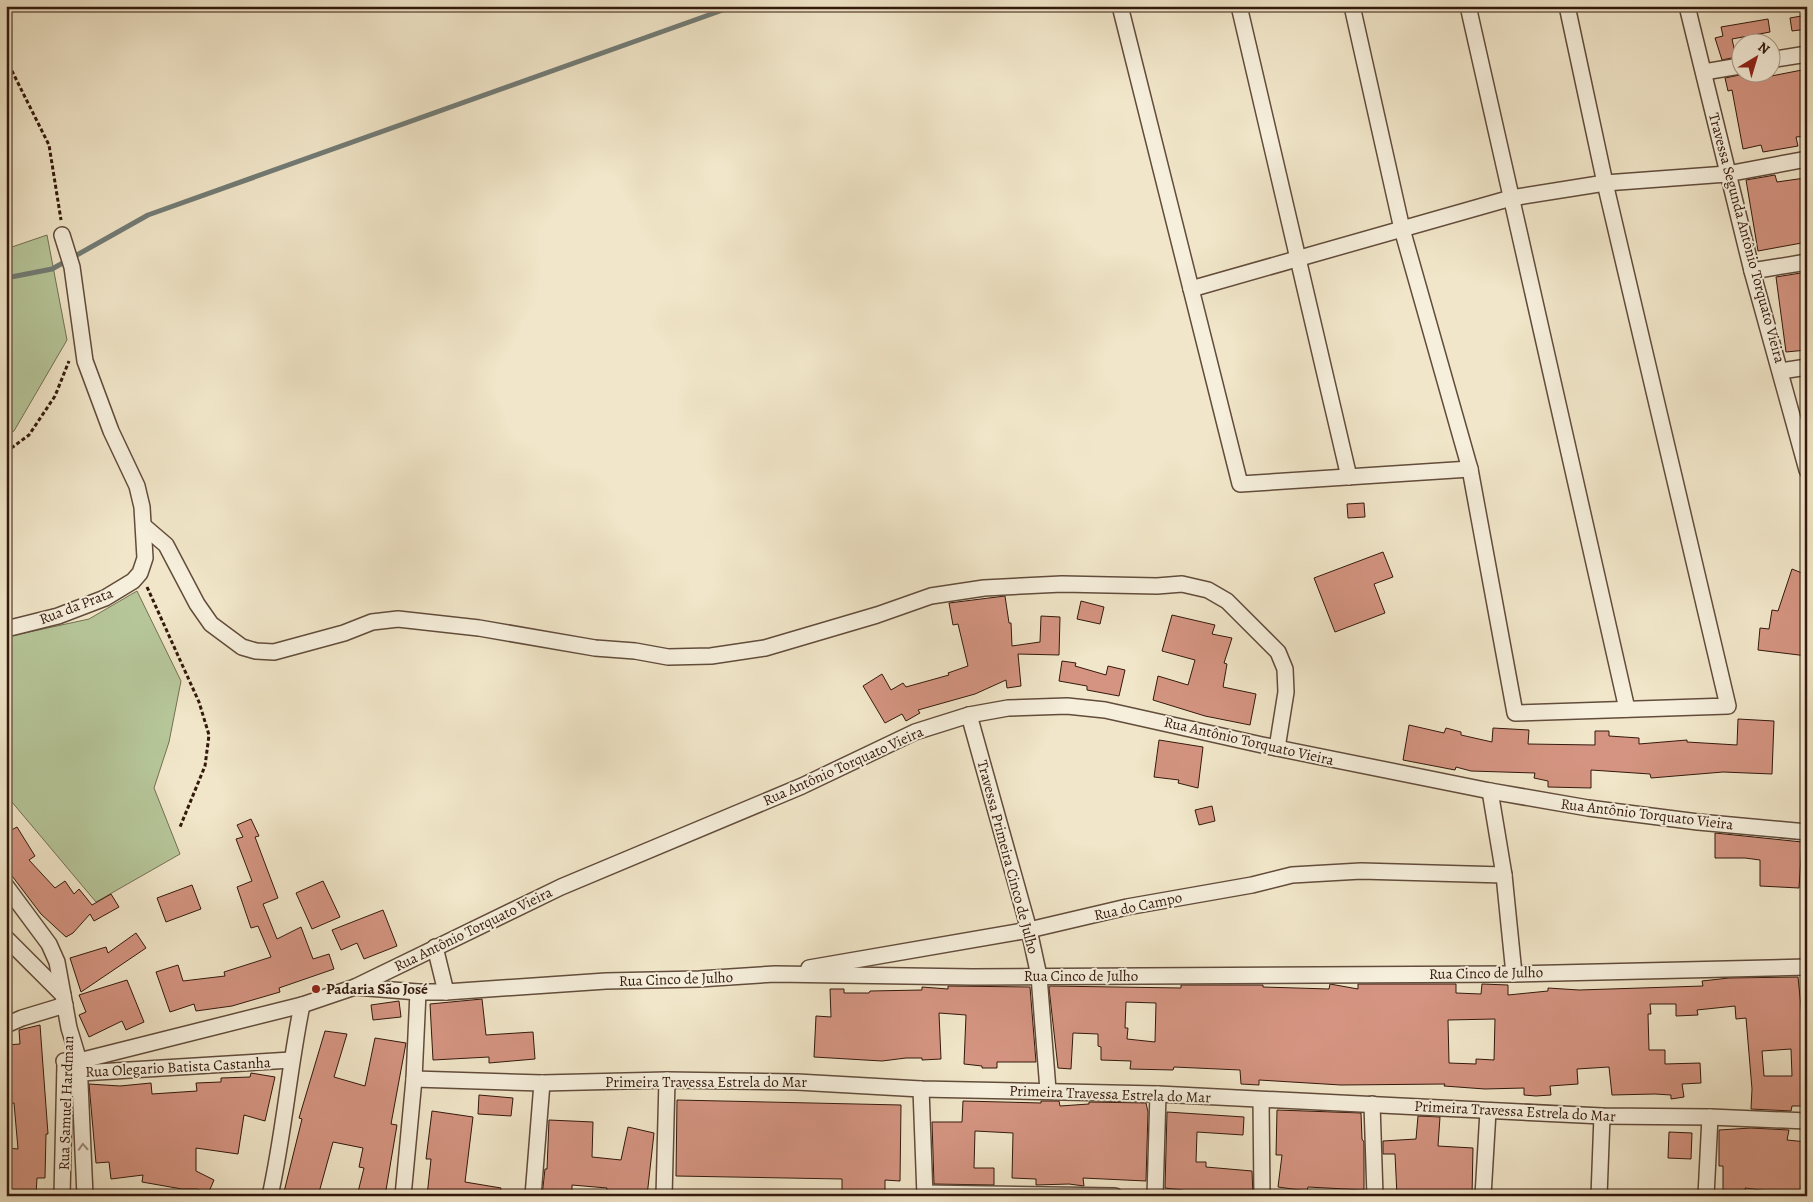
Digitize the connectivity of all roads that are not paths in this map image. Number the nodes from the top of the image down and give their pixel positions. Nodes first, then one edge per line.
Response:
1 (1120, 6) edge
2 (1239, 6) edge
3 (1352, 6) edge
4 (1468, 6) edge
5 (1567, 6) edge
6 (1687, 6) edge
7 (1807, 54) edge
8 (1780, 58) edge
9 (1730, 68) edge
10 (1704, 72) junction
11 (1807, 159) edge
12 (1727, 174) junction
13 (1605, 183) junction
14 (1511, 198) junction
15 (1402, 229) junction
16 (62, 235) road end
17 (1298, 258) junction
18 (1807, 262) edge
19 (1752, 271) junction
20 (1191, 289) junction
21 (1807, 367) edge
22 (1781, 371) junction
23 (1806, 466) edge
24 (1470, 469) junction
25 (1349, 477) junction
26 (145, 527) junction
27 (6, 629) edge
28 (1627, 709) junction
29 (969, 715) junction
30 (1277, 748) junction
31 (1490, 791) junction
32 (1807, 832) edge
33 (1504, 875) junction
34 (6, 886) edge
35 (1029, 930) junction
36 (6, 938) edge
37 (435, 947) junction
38 (1807, 967) edge
39 (775, 974) junction
40 (1514, 974) junction
41 (1039, 976) junction
42 (355, 987) junction
43 (418, 992) junction
44 (446, 992) junction
45 (64, 1000) junction
46 (302, 1005) junction
47 (6, 1025) edge
48 (291, 1060) junction
49 (72, 1068) junction
50 (414, 1079) junction
51 (667, 1080) junction
52 (542, 1083) junction
53 (921, 1089) junction
54 (1048, 1090) junction
55 (1158, 1094) junction
56 (1261, 1100) junction
57 (1372, 1104) junction
58 (1488, 1111) junction
59 (1602, 1116) junction
60 (1710, 1117) junction
61 (1807, 1121) edge
62 (925, 1194) edge
63 (62, 1196) edge
64 (85, 1196) edge
65 (270, 1196) edge
66 (403, 1196) edge
67 (533, 1196) edge
68 (664, 1196) edge
69 (1115, 1196) edge
70 (1155, 1196) edge
71 (1262, 1196) edge
72 (1375, 1196) edge
73 (1484, 1196) edge
74 (1599, 1196) edge
75 (1706, 1196) edge

1 - 20 street
2 - 17 street
3 - 15 street
4 - 14 street
5 - 13 street
6 - 10 street, Travessa Segunda Antônio Torquato Vieira
7 - 8 street
9 - 10 street
10 - 12 street, Travessa Segunda Antônio Torquato Vieira
11 - 12 street
12 - 13 street
12 - 19 street, Travessa Segunda Antônio Torquato Vieira
13 - 14 street
13 - 28 street
14 - 15 street
14 - 28 street
15 - 17 street
15 - 24 street
16 - 26 street
17 - 20 street
17 - 25 street
18 - 19 street
19 - 22 street, Travessa Segunda Antônio Torquato Vieira
20 - 25 street
21 - 22 street
22 - 23 street, Travessa Segunda Antônio Torquato Vieira
24 - 25 street
24 - 28 street
26 - 27 street, Rua da Prata
26 - 30 street
29 - 30 street, Rua Antônio Torquato Vieira
29 - 35 street, Travessa Primeira Cinco de Julho
29 - 37 street, Rua Antônio Torquato Vieira
30 - 31 street, Rua Antônio Torquato Vieira
31 - 32 street, Rua Antônio Torquato Vieira
31 - 33 street
33 - 35 street, Rua do Campo
33 - 40 street
34 - 45 street, Rua Samuel Hardman
35 - 39 street, Rua do Campo
35 - 41 street, Travessa Primeira Cinco de Julho
36 - 45 street
37 - 42 street, Rua Antônio Torquato Vieira
37 - 44 street
38 - 40 street, Rua Cinco de Julho
39 - 41 street, Rua Cinco de Julho
39 - 44 street, Rua Cinco de Julho
40 - 41 street, Rua Cinco de Julho
41 - 54 street, Travessa Primeira Cinco de Julho
42 - 43 street, Rua Cinco de Julho
42 - 46 street, Rua Antônio Torquato Vieira
43 - 44 street, Rua Cinco de Julho
43 - 50 street
45 - 47 street
45 - 49 street, Rua Samuel Hardman
46 - 48 street, Rua Olegario Batista Castanha
46 - 49 street, Rua Antônio Torquato Vieira
48 - 49 street, Rua Olegario Batista Castanha
48 - 65 street, Rua Olegario Batista Castanha
49 - 63 street, Rua Samuel Hardman
64 -> 49 street, Rua Samuel Hardman
50 - 52 street, Primeira Travessa Estrela do Mar
50 - 66 street
51 - 52 street, Primeira Travessa Estrela do Mar
51 - 53 street, Primeira Travessa Estrela do Mar
51 - 68 street
52 - 67 street
53 - 54 street, Primeira Travessa Estrela do Mar
53 - 62 street
54 - 55 street, Primeira Travessa Estrela do Mar
55 - 56 street, Primeira Travessa Estrela do Mar
55 - 70 street
56 - 57 street, Primeira Travessa Estrela do Mar
56 - 71 street
57 - 58 street, Primeira Travessa Estrela do Mar
57 - 72 street
58 - 59 street, Primeira Travessa Estrela do Mar
58 - 73 street
59 - 60 street, Primeira Travessa Estrela do Mar
59 - 74 street
60 - 61 street, Primeira Travessa Estrela do Mar
60 - 75 street
62 - 69 street

